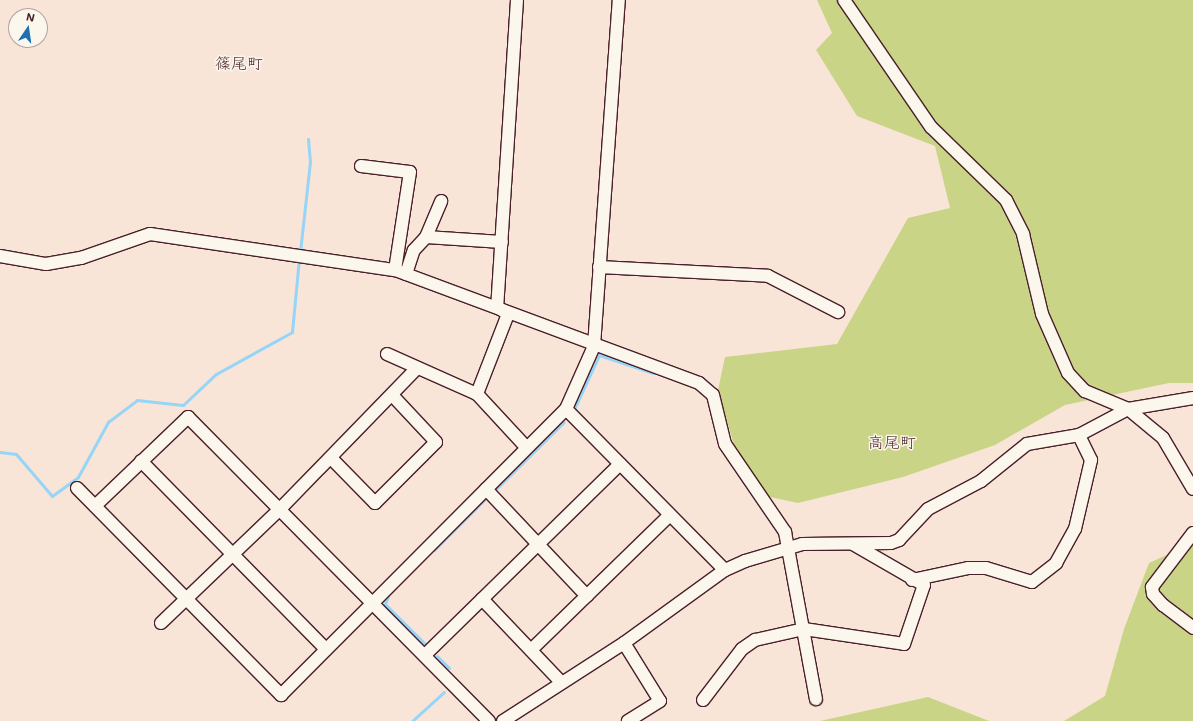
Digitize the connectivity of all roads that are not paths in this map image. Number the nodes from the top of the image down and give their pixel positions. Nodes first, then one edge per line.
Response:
1 (517, 0) edge
2 (619, 0) edge
3 (844, 0) edge
4 (361, 166) dead end
5 (441, 201) dead end
6 (426, 237) junction
7 (502, 242) junction
8 (0, 256) edge
9 (599, 267) junction
10 (395, 270) junction
11 (406, 274) junction
12 (838, 312) dead end
13 (508, 314) junction
14 (594, 346) junction
15 (387, 354) dead end
16 (417, 368) junction
17 (477, 394) junction
18 (393, 396) junction
19 (1193, 398) edge
20 (566, 409) junction
21 (1128, 409) junction
22 (1079, 435) junction
23 (526, 447) junction
24 (331, 458) junction
25 (141, 461) junction
26 (620, 464) junction
27 (77, 488) dead end
28 (486, 489) junction
29 (1193, 489) edge
30 (95, 506) junction
31 (280, 509) junction
32 (668, 516) junction
33 (1193, 533) edge
34 (537, 543) junction
35 (852, 543) junction
36 (789, 547) junction
37 (232, 554) junction
38 (725, 570) junction
39 (912, 580) junction
40 (587, 596) junction
41 (186, 598) junction
42 (482, 599) junction
43 (371, 603) junction
44 (161, 623) dead end
45 (1193, 628) edge
46 (804, 629) junction
47 (624, 643) junction
48 (326, 649) junction
49 (531, 650) junction
50 (425, 655) junction
51 (561, 682) junction
52 (816, 699) dead end
53 (703, 700) dead end
54 (490, 721) edge
55 (503, 721) edge
56 (628, 721) edge

1 - 7 street
2 - 9 street
3 - 21 street
4 - 10 street
5 - 6 street
6 - 7 street
6 - 11 street
7 - 13 street
8 - 10 street
9 - 12 street
9 - 14 street
10 - 11 street
11 - 13 street
13 - 14 street
13 - 17 street
14 - 20 street
14 - 36 street
15 - 16 street
16 - 17 street
16 - 18 street
17 - 23 street
18 - 24 street
18 - 24 street
19 - 21 street
20 - 23 street
20 - 26 street
21 - 22 street
21 - 29 street
22 - 35 street
22 - 39 street
23 - 28 street
24 - 31 street
25 - 30 street
25 - 31 street
25 - 37 street
26 - 32 street
26 - 34 street
27 - 30 street
28 - 34 street
28 - 43 street
30 - 41 street
31 - 37 street
31 - 43 street
32 - 38 street
32 - 40 street
33 - 45 street
34 - 40 street
34 - 42 street
35 - 36 street
35 - 39 street
36 - 38 street
36 - 46 street
37 - 41 street
37 - 48 street
38 - 47 street
39 - 46 street
40 - 49 street
41 - 44 street
41 - 48 street
42 - 49 street
42 - 50 street
43 - 48 street
43 - 50 street
46 - 52 street
46 - 53 street
47 - 51 street
47 - 56 street
49 - 51 street
50 - 54 street
51 - 55 street

